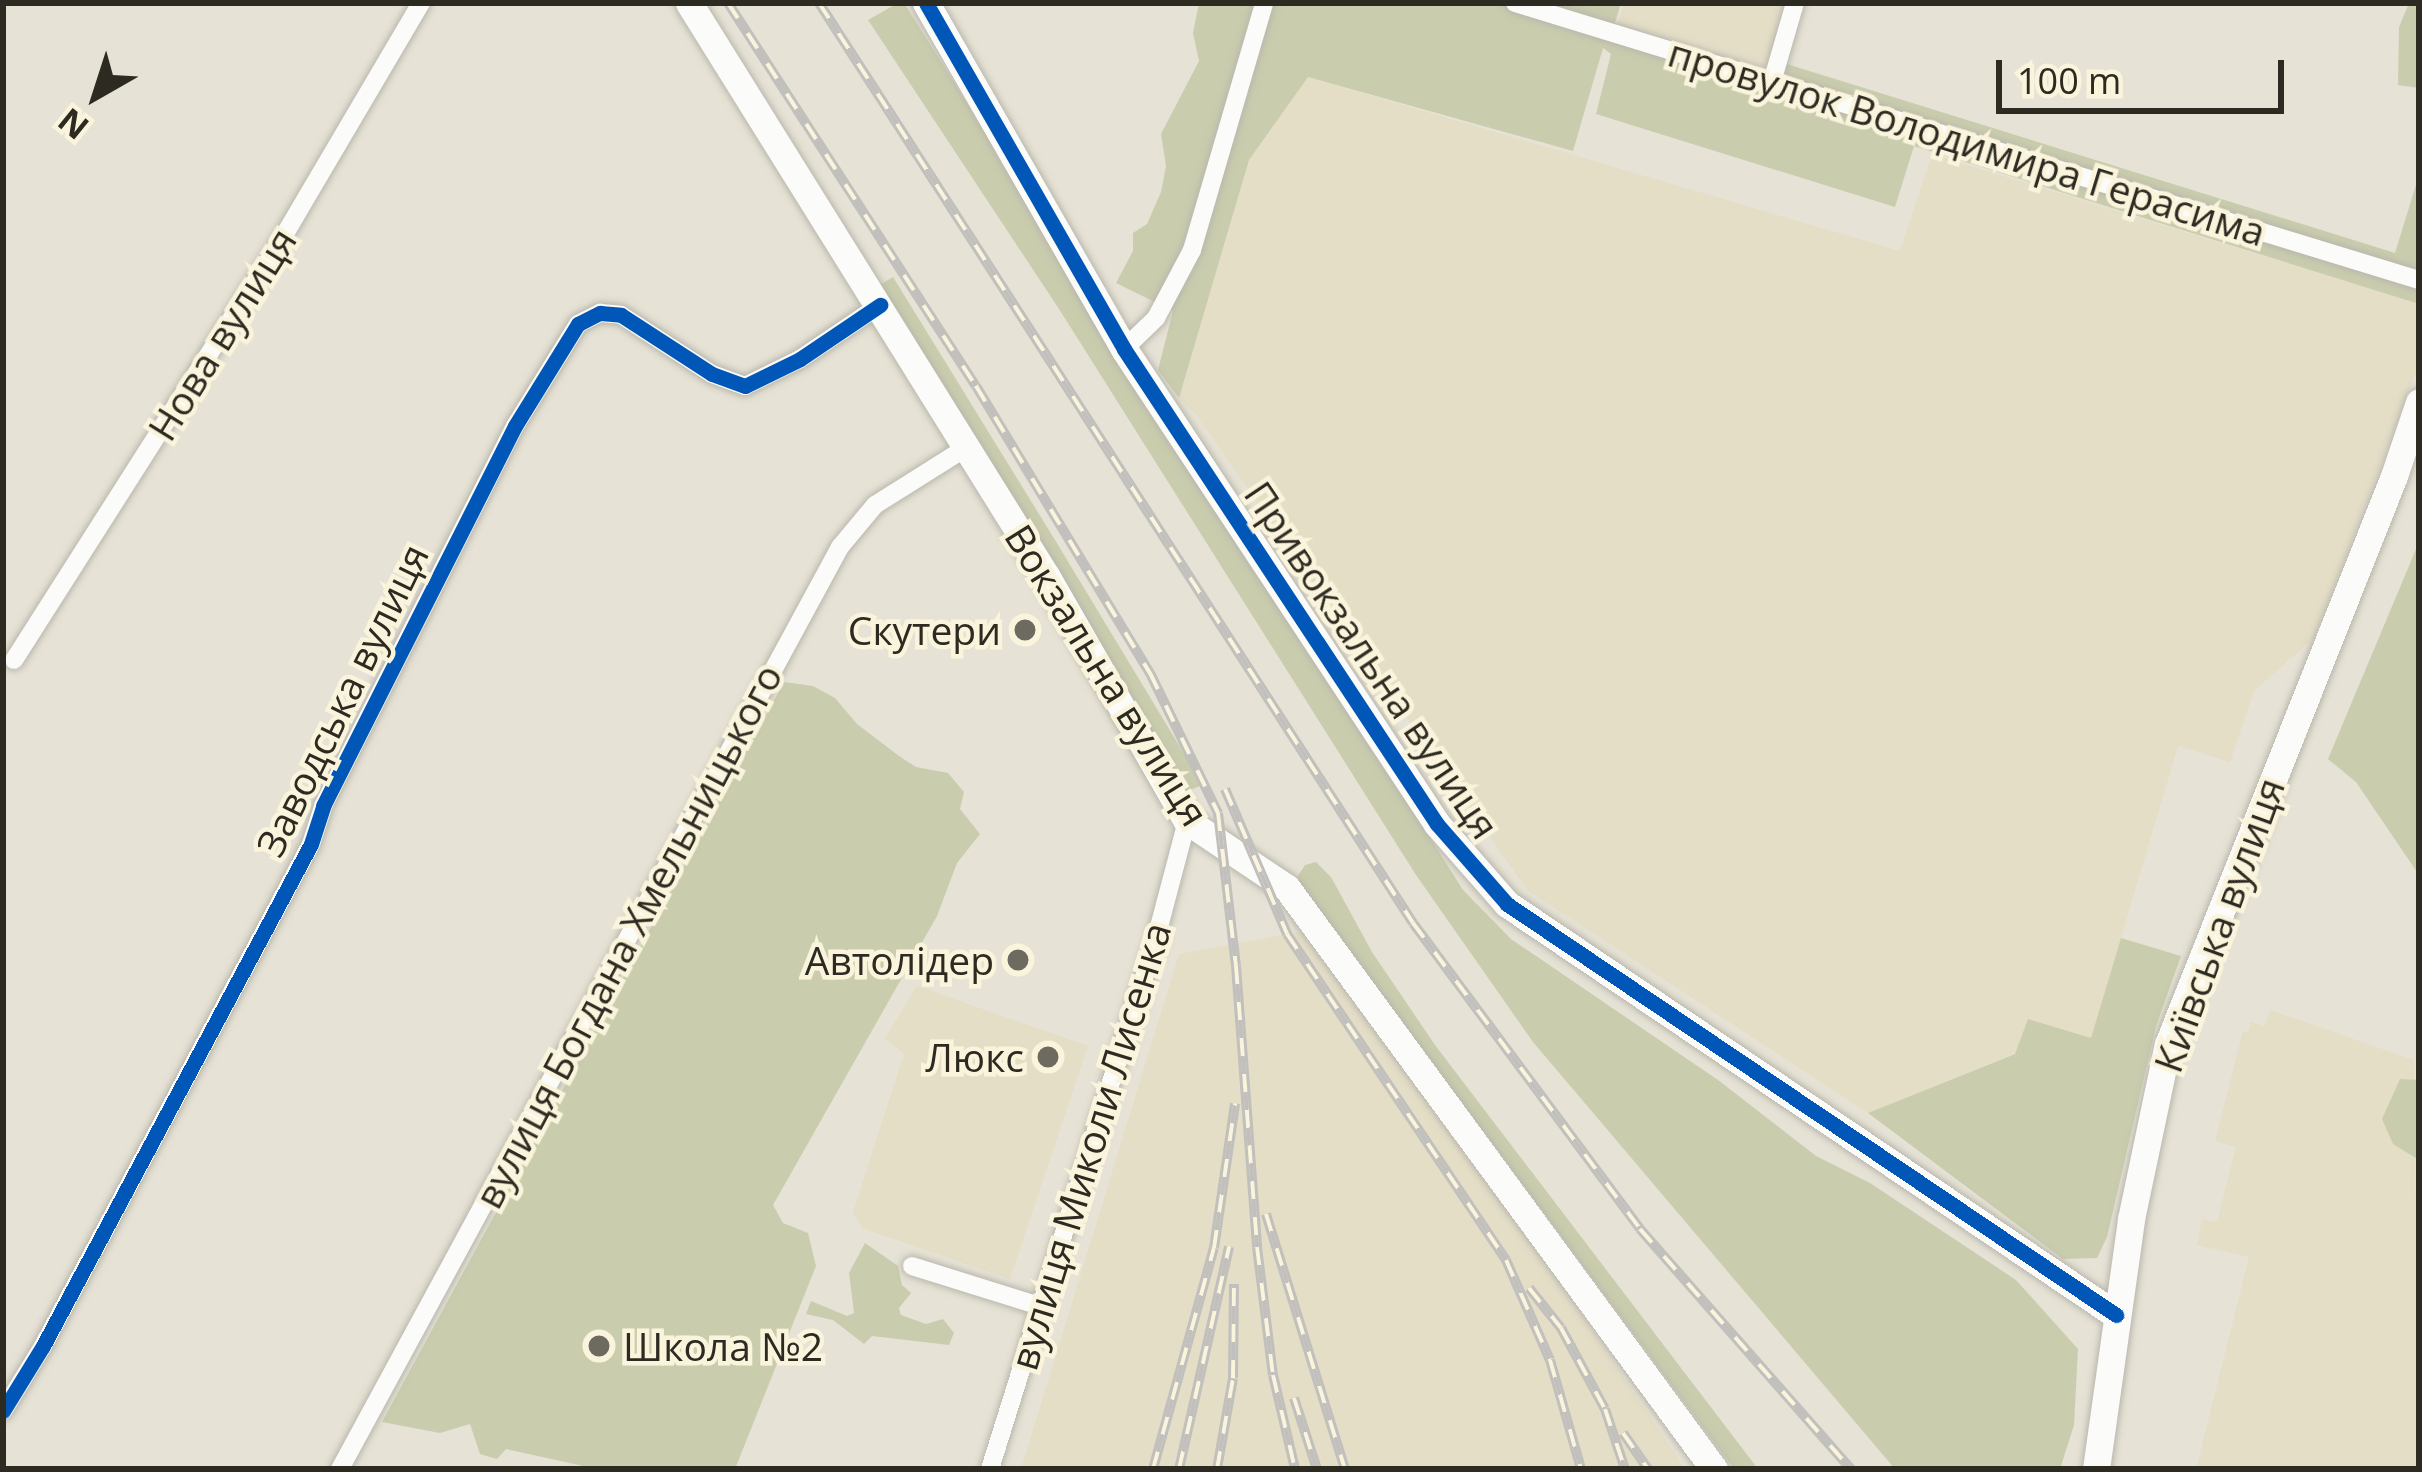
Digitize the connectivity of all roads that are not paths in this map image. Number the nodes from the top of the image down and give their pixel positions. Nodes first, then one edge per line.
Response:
1 (421, 3) edge
2 (689, 3) edge
3 (926, 3) edge
4 (1264, 3) edge
5 (1515, 3) edge
6 (1795, 3) edge
7 (1772, 82) junction
8 (2419, 280) edge
9 (880, 305) junction
10 (1124, 349) junction
11 (2419, 402) edge
12 (967, 447) junction
13 (14, 660) dead end
14 (1187, 821) junction
15 (912, 1266) dead end
16 (1040, 1306) junction
17 (2116, 1315) junction
18 (8, 1383) edge
19 (3, 1411) edge
20 (2098, 1456) edge
21 (340, 1469) edge
22 (990, 1469) edge
23 (1714, 1469) edge
24 (2084, 1469) edge

1 - 13 street, Нова вулиця
2 - 9 street, Вокзальна вулиця
3 - 10 street, Привокзальна вулиця
4 - 10 street
5 - 7 street, провулок Володимира Герасима
6 - 7 street
7 - 8 street, провулок Володимира Герасима
9 - 12 street, Вокзальна вулиця
9 - 18 street, Заводська вулиця
10 - 17 street, Привокзальна вулиця
11 - 17 street, Київська вулиця
12 - 14 street, Вокзальна вулиця
12 - 21 street, вулиця Богдана Хмельницького
14 - 16 street, вулиця Миколи Лисенка
14 - 23 street, Вокзальна вулиця
15 - 16 street
16 - 22 street, вулиця Миколи Лисенка
17 - 20 street, Київська вулиця
18 - 19 street, Заводська вулиця
20 - 24 street

